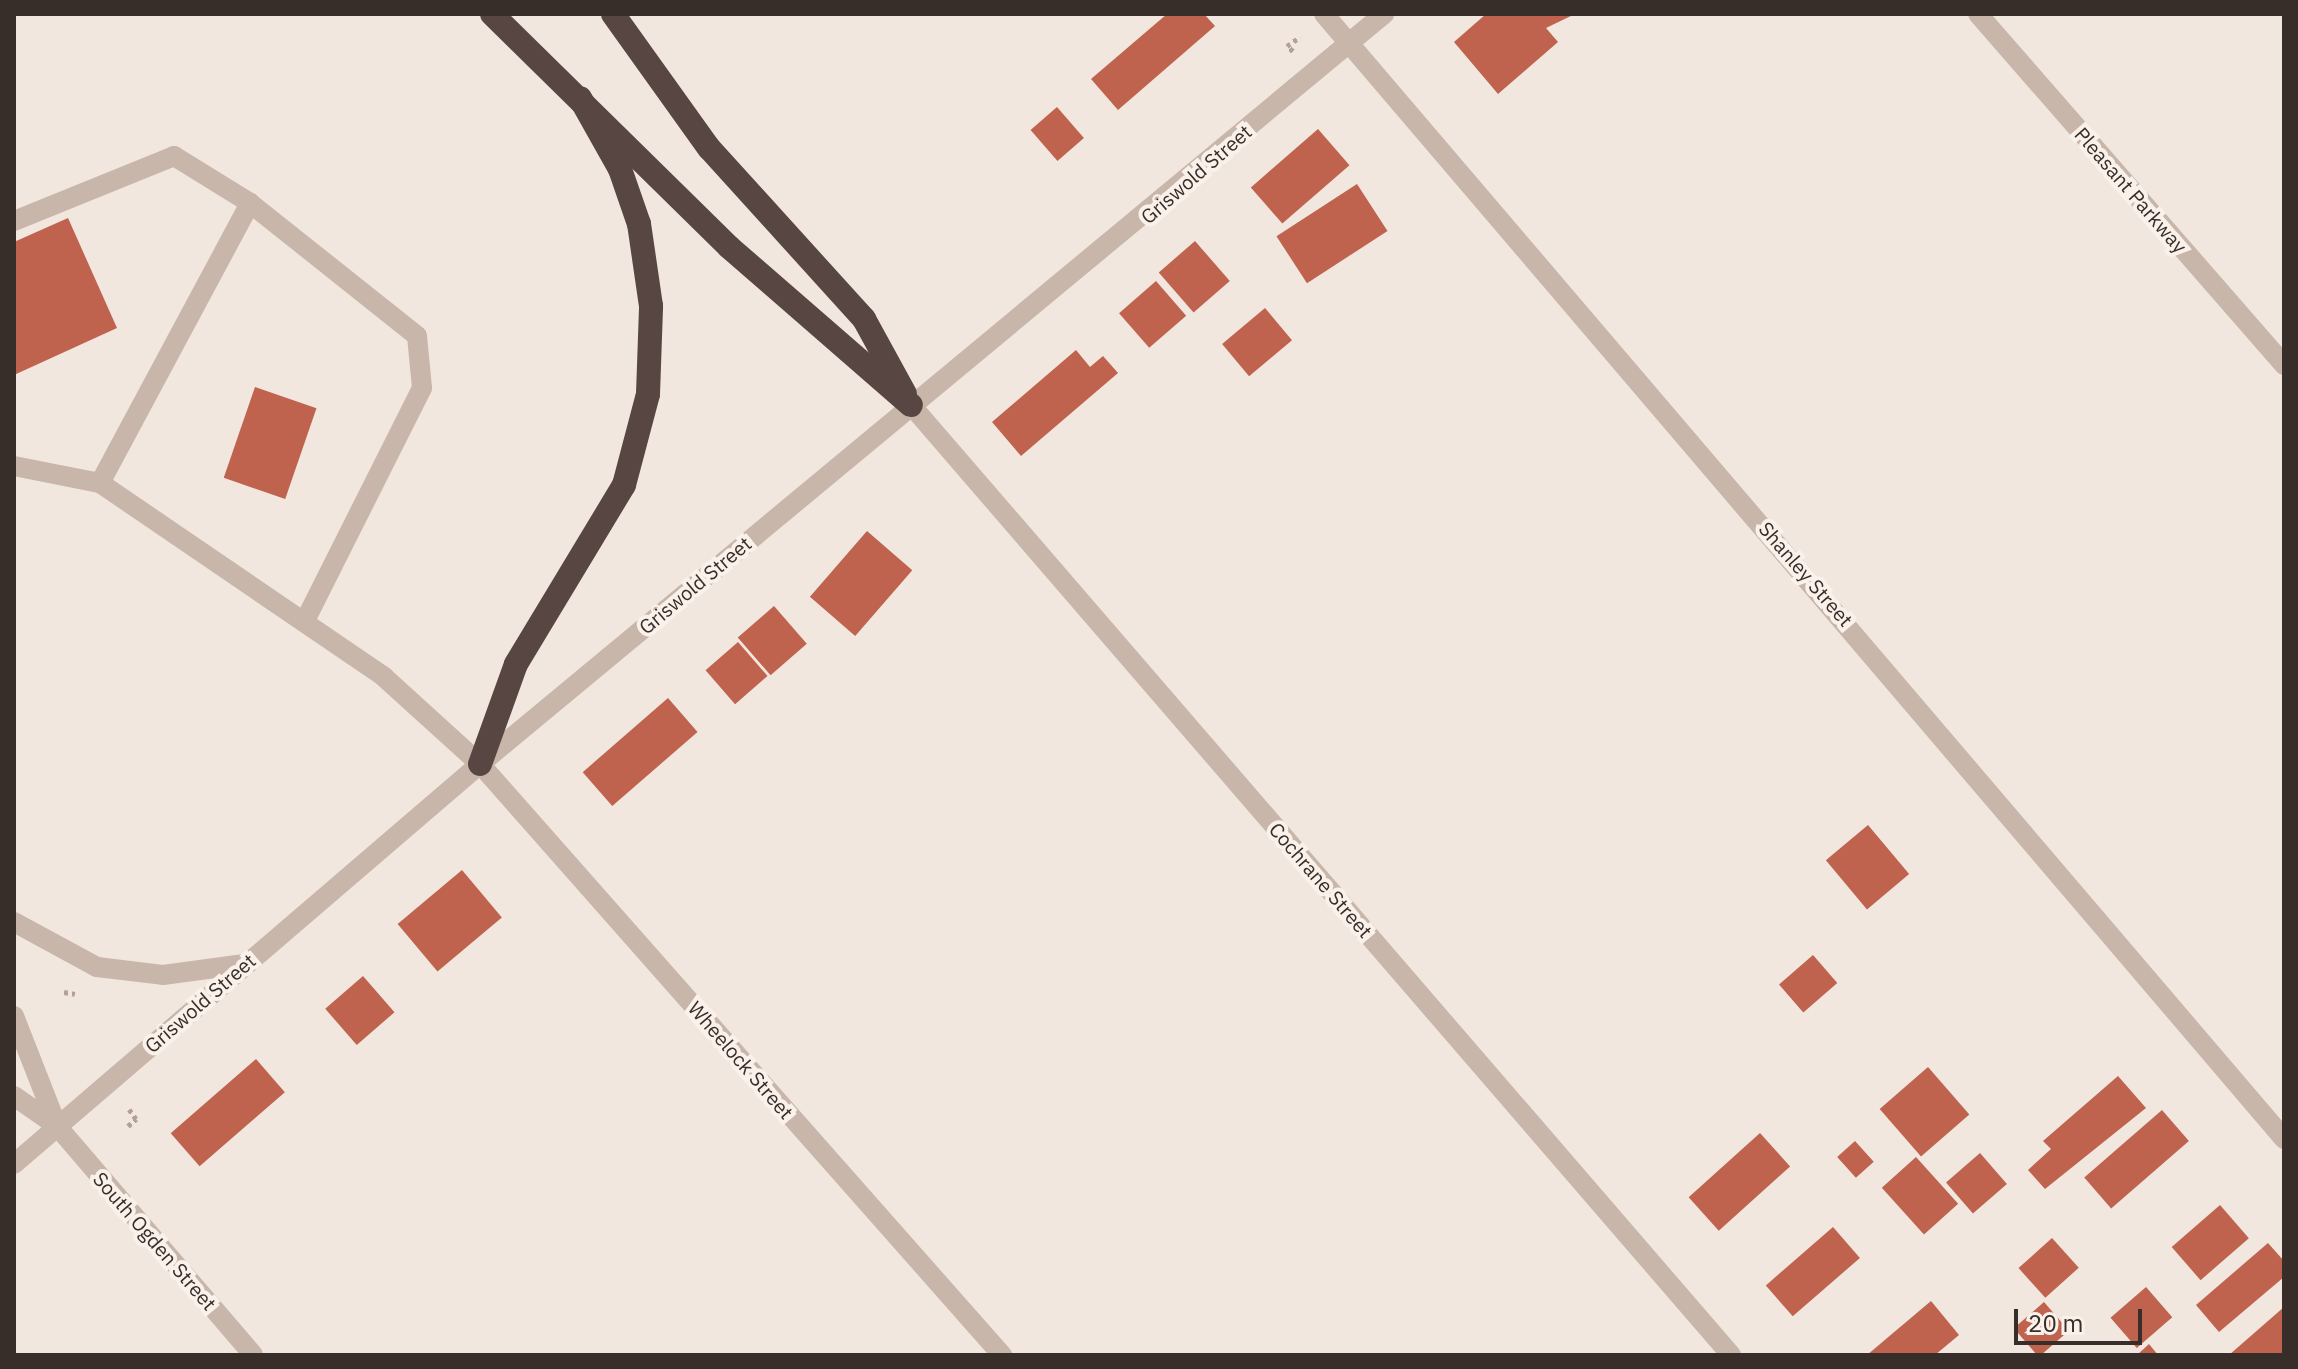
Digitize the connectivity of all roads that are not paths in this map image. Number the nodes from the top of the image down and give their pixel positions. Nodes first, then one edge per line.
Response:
1 (492, 14) edge
2 (613, 14) edge
3 (1324, 14) edge
4 (1384, 14) edge
5 (1978, 14) edge
6 (1349, 43) junction
7 (580, 98) junction
8 (250, 203) junction
9 (14, 221) edge
10 (2284, 365) edge
11 (911, 405) junction
12 (14, 466) edge
13 (100, 483) junction
14 (305, 621) junction
15 (480, 764) junction
16 (14, 922) edge
17 (244, 964) junction
18 (14, 1016) edge
19 (14, 1096) edge
20 (57, 1126) junction
21 (2284, 1139) edge
22 (14, 1164) edge
23 (253, 1355) edge
24 (1002, 1355) edge
25 (1731, 1355) edge

1 - 7 highway
2 - 11 highway
3 - 6 street, Shanley Street
4 - 6 street, Griswold Street
5 - 10 street, Pleasant Parkway
6 - 11 street, Griswold Street
6 - 21 street, Shanley Street
7 - 11 highway
7 - 15 highway
8 - 9 street
8 - 13 street
8 - 14 street
11 - 15 street, Griswold Street
11 - 25 street, Cochrane Street
12 - 13 street
13 - 14 street, Wheelock Street
14 - 15 street, Wheelock Street
15 - 17 street, Griswold Street
15 - 24 street, Wheelock Street
16 - 17 street
17 - 20 street, Griswold Street
18 - 20 street, South Ogden Street
19 - 20 street, South Ogden Street
20 - 22 street, Griswold Street
20 - 23 street, South Ogden Street

